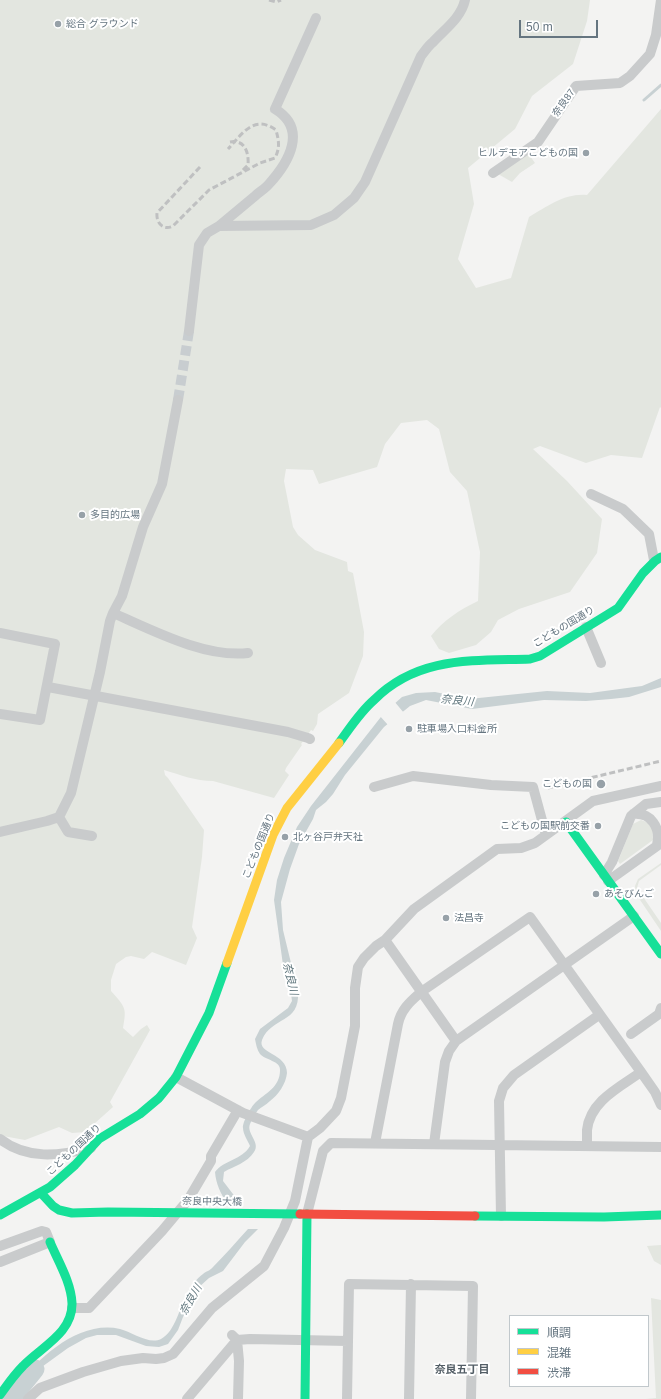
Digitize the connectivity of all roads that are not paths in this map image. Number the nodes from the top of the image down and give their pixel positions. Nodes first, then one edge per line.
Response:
1 (465, 0) edge
2 (661, 0) edge
3 (316, 18) dead end
4 (493, 173) dead end
5 (219, 226) junction
6 (189, 331) tunnel mouth
7 (178, 400) tunnel mouth
8 (591, 494) dead end
9 (658, 558) edge
10 (113, 613) junction
11 (586, 627) junction
12 (0, 633) edge
13 (248, 653) dead end
14 (601, 662) dead end
15 (48, 687) junction
16 (95, 695) junction
17 (0, 714) edge
18 (310, 739) dead end
19 (661, 786) edge
20 (374, 787) dead end
21 (661, 802) edge
22 (633, 814) junction
23 (59, 817) junction
24 (566, 822) junction
25 (545, 830) junction
26 (0, 832) edge
27 (92, 836) dead end
28 (659, 844) edge
29 (606, 878) junction
30 (634, 916) junction
31 (385, 940) junction
32 (661, 954) edge
33 (564, 966) junction
34 (421, 992) junction
35 (660, 1011) edge
36 (599, 1015) junction
37 (631, 1034) dead end
38 (456, 1041) junction
39 (641, 1072) junction
40 (176, 1077) junction
41 (661, 1105) edge
42 (240, 1112) junction
43 (308, 1137) junction
44 (0, 1139) edge
45 (375, 1143) junction
46 (434, 1144) junction
47 (500, 1145) junction
48 (587, 1146) junction
49 (92, 1147) junction
50 (661, 1147) edge
51 (41, 1193) junction
52 (307, 1214) junction
53 (0, 1215) edge
54 (661, 1215) edge
55 (500, 1216) junction
56 (50, 1242) junction
57 (0, 1246) edge
58 (0, 1262) edge
59 (412, 1284) junction
60 (72, 1308) junction
61 (235, 1338) junction
62 (306, 1340) junction
63 (348, 1341) junction
64 (0, 1395) edge
65 (28, 1399) edge
66 (187, 1399) edge
67 (238, 1399) edge
68 (305, 1399) edge
69 (346, 1399) edge
70 (409, 1399) edge
71 (471, 1399) edge

1 - 5 street
2 - 4 street, 奈良87
3 - 5 street
5 - 6 street
7 - 10 street
8 - 9 street
9 - 11 street, こどもの国通り
10 - 13 street
10 - 16 street
11 - 14 street
11 - 40 street, こどもの国通り
12 - 15 street
15 - 16 street
15 - 17 street
16 - 18 street
16 - 23 street
19 - 24 street
20 - 25 street
21 - 22 street
22 - 28 street
22 - 29 street
23 - 26 street
23 - 27 street
24 - 25 street
24 - 29 street
25 - 31 street
28 - 29 street
29 - 30 street
30 - 32 street
30 - 33 street
31 - 34 street
31 - 43 street
33 - 34 street
33 - 36 street
33 - 38 street
34 - 38 street
34 - 45 street
35 - 37 street
36 - 39 street
36 - 47 street
38 - 46 street
39 - 41 street
39 - 48 street
40 - 42 street
40 - 49 street, こどもの国通り
42 - 43 street
42 - 60 street
43 - 65 street
44 - 49 street
45 - 46 street
45 - 52 street
46 - 47 street
47 - 48 street
47 - 55 street
48 - 50 street
49 - 51 street, こどもの国通り
51 - 52 street, 奈良中央大橋
51 - 53 street, こどもの国通り
52 - 55 street, 奈良中央大橋
52 - 62 street
54 - 55 street, 奈良中央大橋
56 - 57 street
56 - 58 street
56 - 60 street
59 - 63 street
59 - 70 street
59 - 71 street
60 - 64 street
61 - 62 street
61 - 66 street
61 - 67 street
62 - 63 street
62 - 68 street
63 - 69 street

